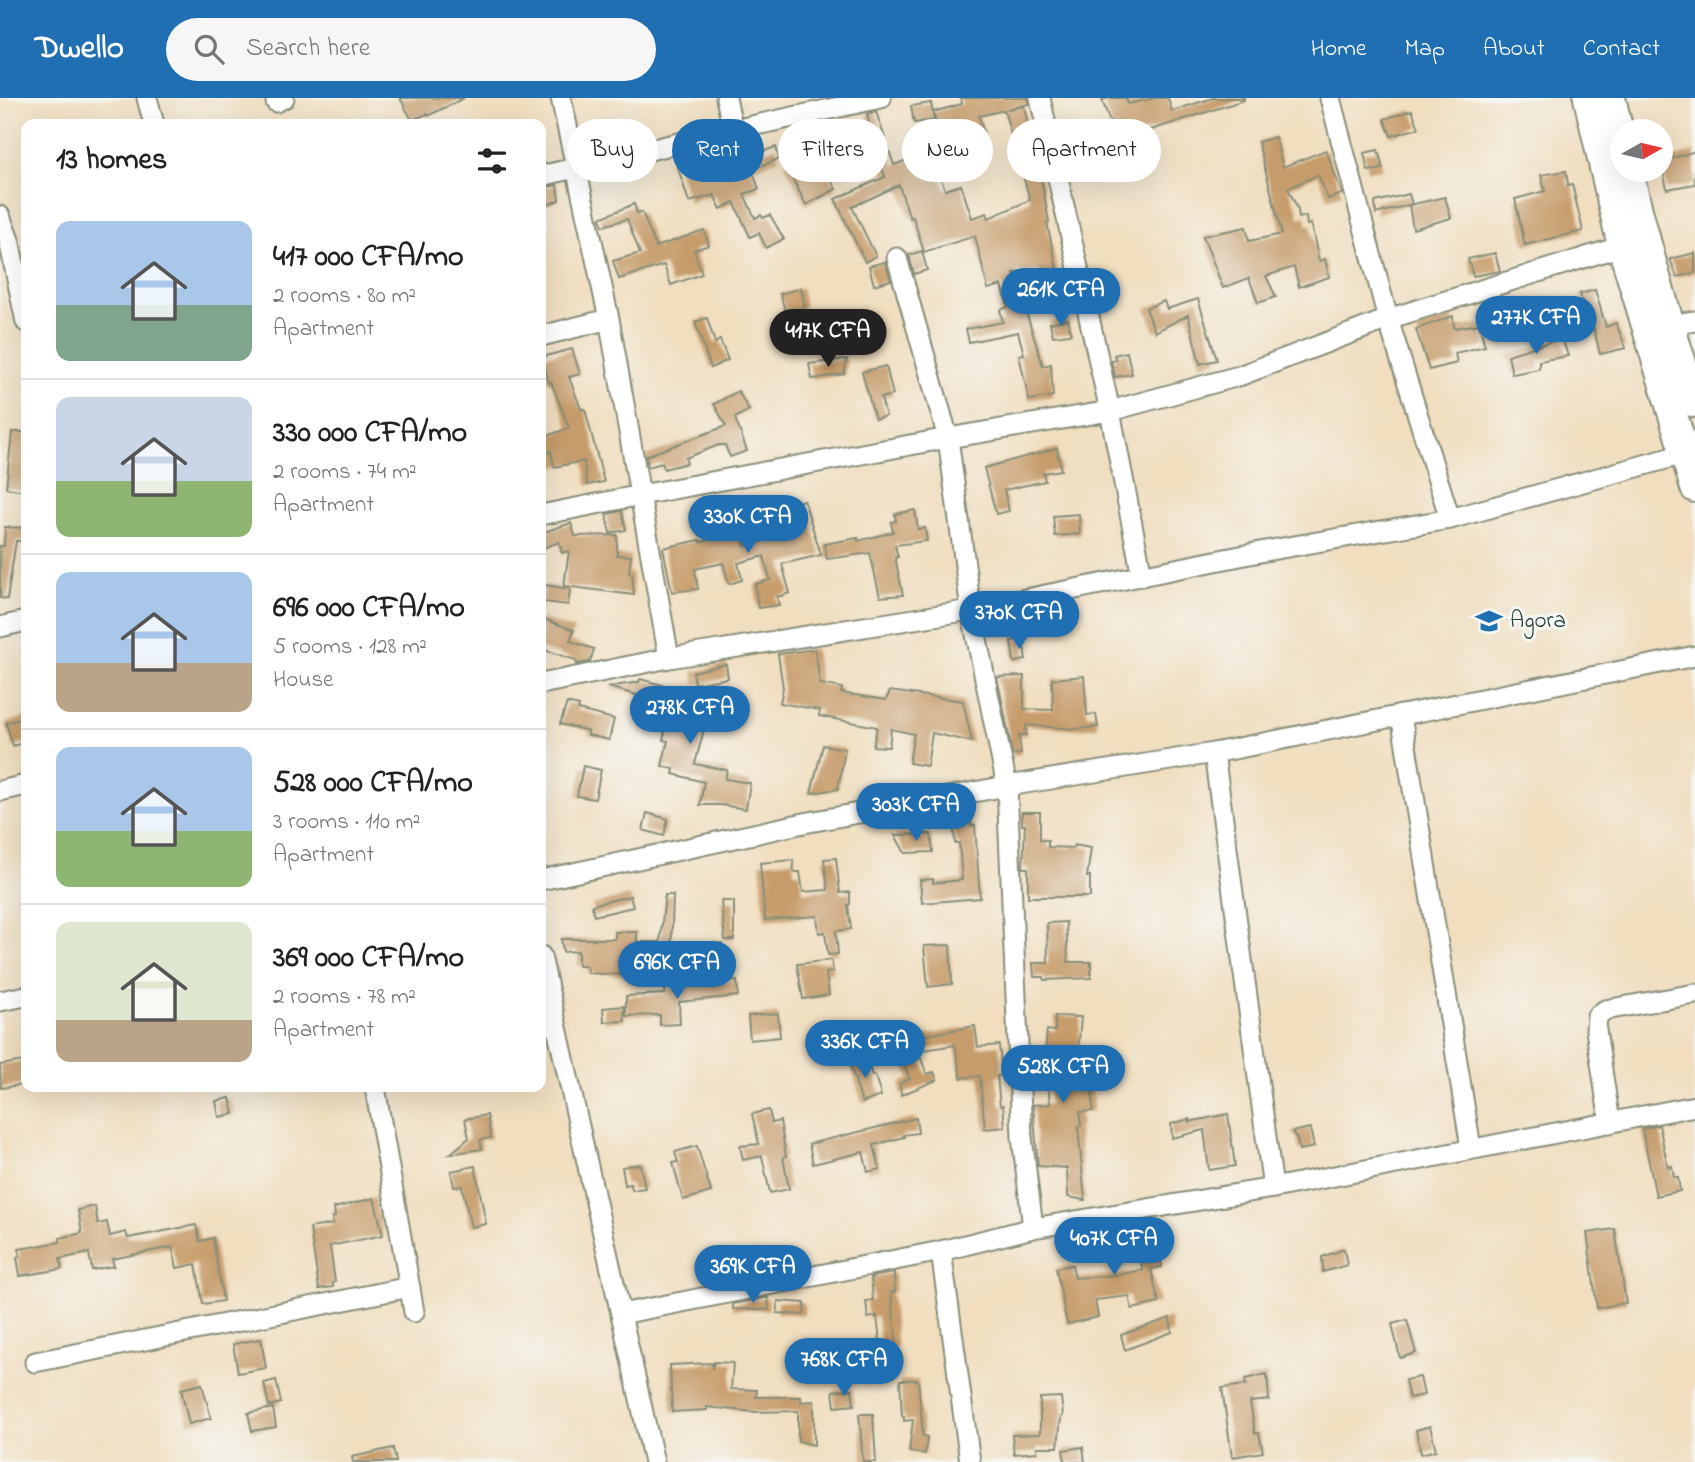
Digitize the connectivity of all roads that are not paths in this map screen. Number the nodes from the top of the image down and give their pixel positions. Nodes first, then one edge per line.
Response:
1 (148, 98) edge
2 (561, 98) edge
3 (726, 98) edge
4 (881, 98) edge
5 (1040, 98) edge
6 (1330, 98) edge
7 (1588, 98) edge
8 (1611, 98) edge
9 (153, 119) edge
10 (731, 119) edge
11 (1616, 119) edge
12 (764, 123) edge
13 (567, 125) edge
14 (567, 171) edge
15 (546, 175) edge
16 (580, 182) edge
17 (1632, 182) edge
18 (0, 216) edge
19 (1622, 246) junction
20 (897, 258) dead end
21 (21, 298) edge
22 (609, 319) junction
23 (1388, 319) junction
24 (1682, 323) edge
25 (546, 335) edge
26 (1695, 403) edge
27 (1110, 411) junction
28 (948, 438) junction
29 (1684, 454) junction
30 (1695, 488) edge
31 (640, 495) junction
32 (546, 514) edge
33 (1450, 519) junction
34 (1142, 576) junction
35 (971, 610) junction
36 (21, 622) edge
37 (0, 627) edge
38 (1695, 656) edge
39 (669, 658) junction
40 (546, 683) edge
41 (1401, 715) junction
42 (1214, 753) junction
43 (21, 786) edge
44 (1007, 786) junction
45 (0, 791) edge
46 (546, 879) edge
47 (546, 978) edge
48 (1695, 994) edge
49 (21, 997) edge
50 (0, 1001) edge
51 (376, 1092) edge
52 (1695, 1106) edge
53 (1610, 1123) junction
54 (1471, 1148) junction
55 (1273, 1188) junction
56 (1033, 1228) junction
57 (940, 1251) junction
58 (410, 1287) junction
59 (414, 1312) dead end
60 (621, 1314) junction
61 (35, 1362) dead end
62 (654, 1462) edge
63 (970, 1462) edge

1 - 9 street
2 - 13 street
3 - 10 street
4 - 12 street
5 - 27 street
6 - 23 street
7 - 19 highway
8 - 11 highway
14 - 15 street
16 - 22 street
17 - 24 highway
18 - 21 street
19 - 23 street
19 - 29 highway
20 - 28 street
22 - 25 street
22 - 31 street
23 - 27 street
23 - 33 street
24 - 26 highway
27 - 28 street
27 - 34 street
28 - 31 street
28 - 35 street
29 - 30 highway
29 - 33 street
31 - 32 street
31 - 39 street
33 - 34 street
34 - 35 street
35 - 39 street
35 - 44 street
36 - 37 street
38 - 41 street
39 - 40 street
41 - 42 street
41 - 54 street
42 - 44 street
42 - 55 street
43 - 45 street
44 - 46 street
44 - 56 street
47 - 60 street
48 - 53 street
49 - 50 street
51 - 58 street
52 - 53 street
53 - 54 street
54 - 55 street
55 - 56 street
56 - 57 street
57 - 60 street
57 - 63 street
58 - 59 street
58 - 61 street
60 - 62 street

